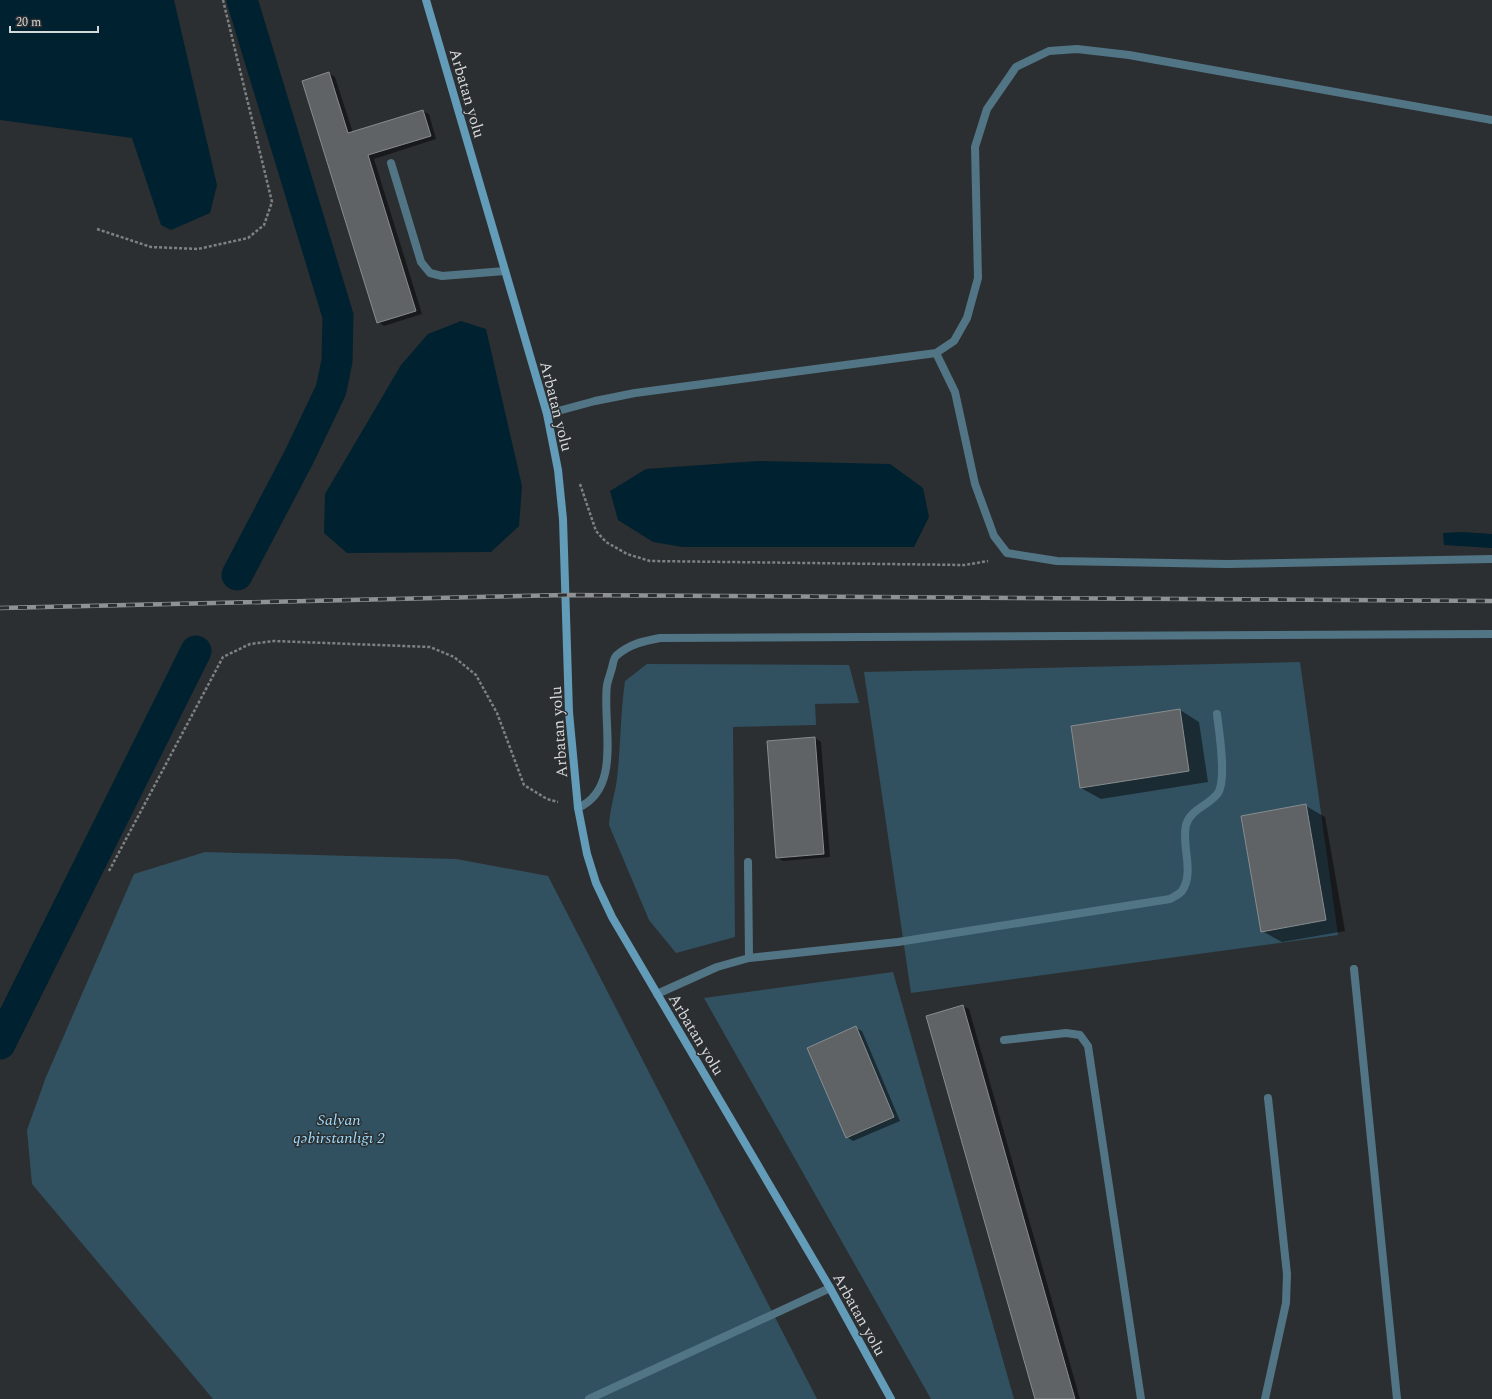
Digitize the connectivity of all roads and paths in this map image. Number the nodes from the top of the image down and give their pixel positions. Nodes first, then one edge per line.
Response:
1 (223, 0) edge
2 (426, 0) edge
3 (1492, 120) edge
4 (391, 163) dead end
5 (97, 229) dead end
6 (505, 271) junction
7 (936, 353) junction
8 (547, 414) junction
9 (558, 470) junction
10 (1007, 553) junction
11 (1492, 560) edge
12 (1492, 634) edge
13 (1217, 714) dead end
14 (578, 808) junction
15 (748, 862) dead end
16 (109, 870) dead end
17 (749, 958) junction
18 (1354, 969) dead end
19 (657, 994) junction
20 (1004, 1040) dead end
21 (1268, 1098) dead end
22 (830, 1288) junction
23 (589, 1399) edge
24 (891, 1399) edge
25 (1141, 1399) edge
26 (1265, 1399) edge
27 (1397, 1399) edge

1 - 5 path
2 - 6 main road, Arbatan yolu
3 - 7 street
4 - 6 street
6 - 8 main road, Arbatan yolu
7 - 8 street
7 - 10 street
8 - 9 main road, Arbatan yolu
9 - 10 path
9 - 14 main road, Arbatan yolu
10 - 11 street
12 - 14 street
13 - 17 street
14 - 16 path
14 - 19 main road, Arbatan yolu
15 - 17 street
17 - 19 street
18 - 27 street
19 - 22 main road, Arbatan yolu
20 - 25 street
21 - 26 street
22 - 23 street
22 - 24 main road, Arbatan yolu

